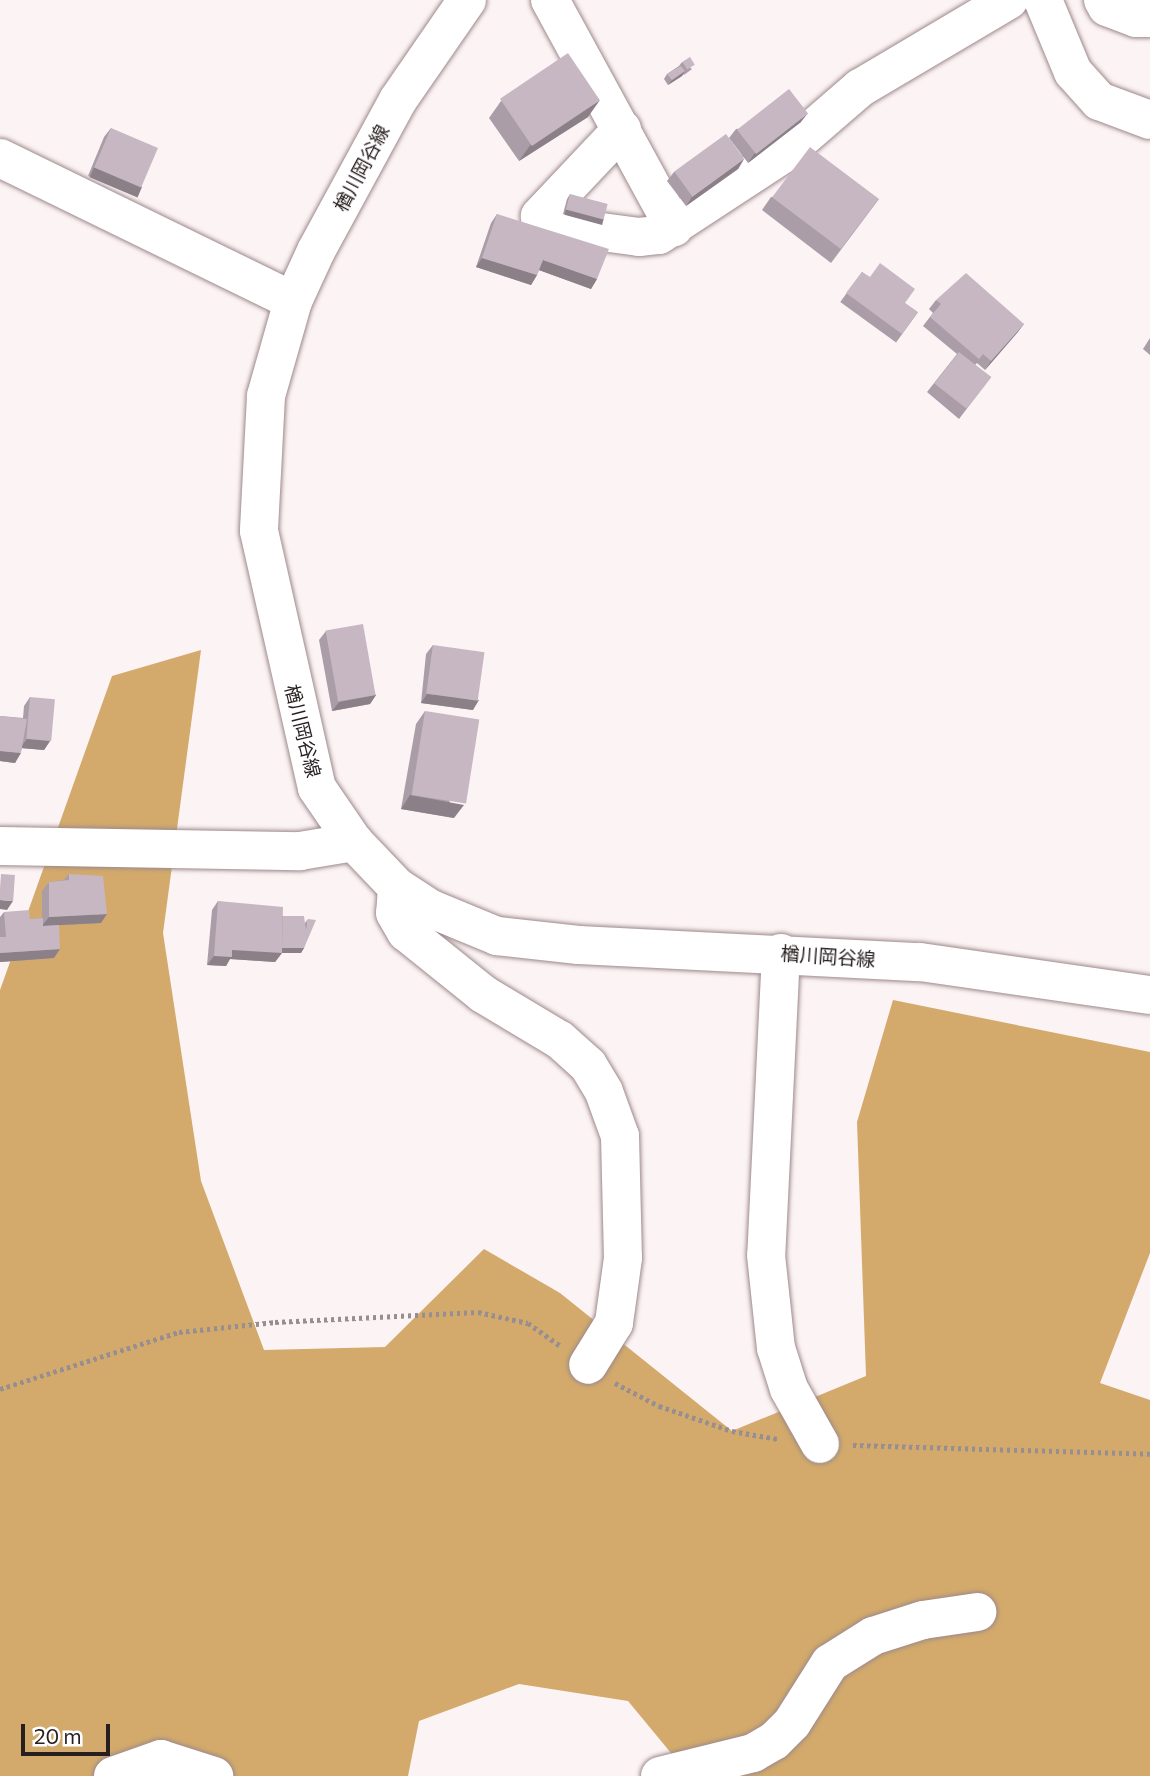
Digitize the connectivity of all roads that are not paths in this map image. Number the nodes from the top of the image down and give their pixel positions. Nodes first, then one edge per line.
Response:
1 (467, 0) edge
2 (551, 0) edge
3 (1009, 0) edge
4 (1043, 0) edge
5 (1102, 0) edge
6 (1150, 18) edge
7 (1150, 120) edge
8 (622, 129) junction
9 (0, 158) edge
10 (674, 227) junction
11 (293, 301) junction
12 (354, 842) junction
13 (0, 846) edge
14 (397, 887) junction
15 (781, 953) junction
16 (1150, 995) edge
17 (588, 1365) dead end
18 (820, 1444) dead end
19 (977, 1612) dead end
20 (113, 1776) edge
21 (214, 1776) edge
22 (660, 1776) edge

1 - 11 street, 楢川岡谷線
2 - 8 street
3 - 10 street
4 - 7 street
5 - 6 street
8 - 10 street
8 - 10 street
9 - 11 street
11 - 12 street, 楢川岡谷線
12 - 13 street
12 - 14 street, 楢川岡谷線
14 - 15 street, 楢川岡谷線
14 - 17 street
15 - 16 street, 楢川岡谷線
15 - 18 street
19 - 22 street
20 - 21 street

